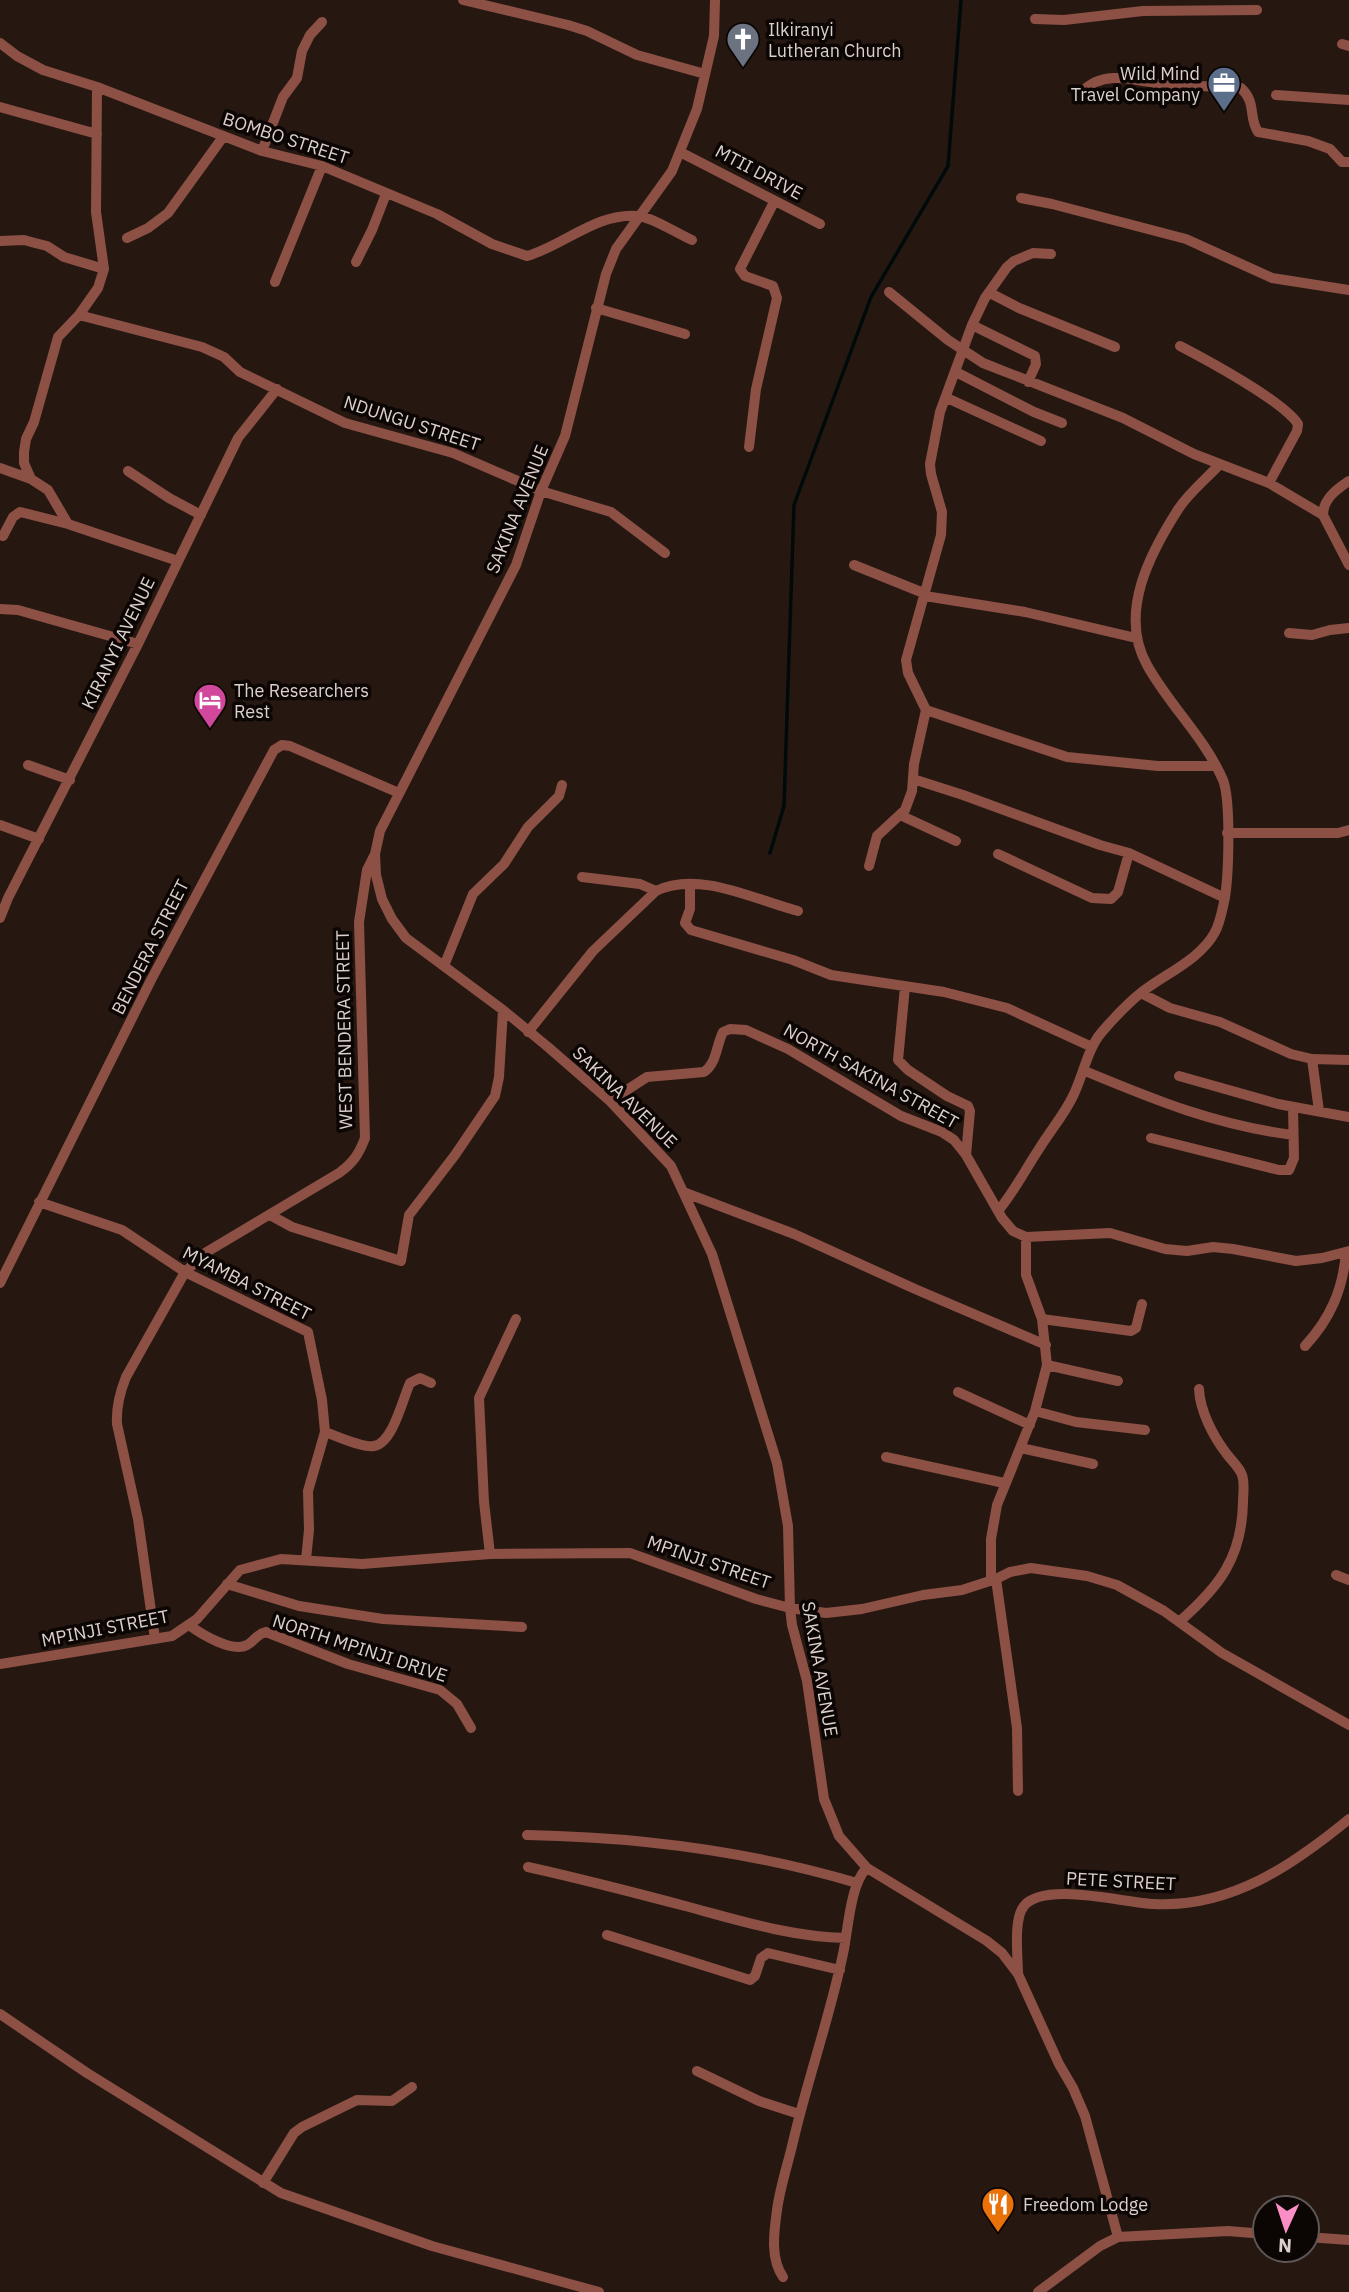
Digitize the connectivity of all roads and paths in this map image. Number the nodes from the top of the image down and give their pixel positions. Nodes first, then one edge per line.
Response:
1 (463, 0) edge
2 (715, 0) edge
3 (1129, 0) edge
4 (1257, 10) dead end
5 (1130, 13) junction
6 (1035, 19) dead end
7 (322, 22) dead end
8 (0, 43) edge
9 (705, 74) junction
10 (97, 87) junction
11 (1081, 93) dead end
12 (1276, 95) dead end
13 (1349, 100) edge
14 (0, 107) edge
15 (97, 134) junction
16 (223, 137) junction
17 (262, 151) junction
18 (680, 152) junction
19 (1349, 162) edge
20 (322, 166) junction
21 (386, 194) junction
22 (1021, 198) dead end
23 (775, 202) junction
24 (639, 216) junction
25 (820, 224) dead end
26 (127, 237) dead end
27 (692, 240) dead end
28 (0, 241) edge
29 (1051, 254) dead end
30 (355, 262) dead end
31 (104, 269) junction
32 (275, 282) dead end
33 (1349, 290) edge
34 (889, 292) dead end
35 (990, 293) junction
36 (596, 308) junction
37 (79, 314) junction
38 (972, 325) junction
39 (685, 334) dead end
40 (1180, 346) dead end
41 (1115, 347) dead end
42 (964, 351) junction
43 (956, 372) junction
44 (1028, 382) junction
45 (277, 389) junction
46 (947, 398) junction
47 (1062, 423) dead end
48 (1041, 440) dead end
49 (749, 447) dead end
50 (1219, 465) junction
51 (0, 468) edge
52 (128, 471) dead end
53 (32, 479) junction
54 (1349, 481) edge
55 (1269, 484) junction
56 (541, 491) junction
57 (201, 515) junction
58 (1323, 515) junction
59 (68, 524) junction
60 (3, 537) dead end
61 (665, 553) dead end
62 (178, 561) junction
63 (854, 565) dead end
64 (1349, 565) edge
65 (925, 595) junction
66 (0, 609) edge
67 (1349, 628) edge
68 (1289, 633) dead end
69 (1136, 638) junction
70 (138, 644) junction
71 (926, 710) junction
72 (29, 765) dead end
73 (1216, 766) junction
74 (913, 779) junction
75 (70, 780) junction
76 (562, 785) dead end
77 (398, 793) junction
78 (900, 815) junction
79 (0, 825) edge
80 (1349, 830) edge
81 (1227, 832) junction
82 (39, 839) junction
83 (956, 842) dead end
84 (1129, 853) junction
85 (375, 854) junction
86 (998, 854) dead end
87 (869, 866) dead end
88 (582, 877) dead end
89 (690, 884) junction
90 (656, 891) junction
91 (4, 896) edge
92 (1225, 898) junction
93 (798, 911) dead end
94 (0, 918) edge
95 (444, 966) junction
96 (905, 987) junction
97 (1141, 993) junction
98 (503, 1010) junction
99 (528, 1032) junction
100 (1092, 1047) junction
101 (1312, 1059) junction
102 (1349, 1060) edge
103 (1085, 1071) junction
104 (1179, 1076) dead end
105 (610, 1101) junction
106 (1293, 1107) junction
107 (1319, 1111) junction
108 (1349, 1117) edge
109 (1293, 1135) junction
110 (1151, 1138) dead end
111 (966, 1155) junction
112 (683, 1192) junction
113 (39, 1202) junction
114 (998, 1211) junction
115 (270, 1215) junction
116 (1026, 1237) junction
117 (1348, 1251) edge
118 (185, 1272) junction
119 (0, 1283) edge
120 (1142, 1304) dead end
121 (1042, 1319) junction
122 (516, 1320) dead end
123 (1046, 1345) junction
124 (1305, 1346) dead end
125 (1047, 1365) junction
126 (1118, 1381) dead end
127 (431, 1383) dead end
128 (1199, 1390) dead end
129 (958, 1392) dead end
130 (1035, 1412) junction
131 (1030, 1424) junction
132 (1145, 1430) dead end
133 (325, 1432) junction
134 (1021, 1448) junction
135 (886, 1457) dead end
136 (1093, 1464) dead end
137 (1004, 1483) junction
138 (490, 1554) junction
139 (306, 1559) junction
140 (1336, 1575) dead end
141 (994, 1579) junction
142 (1349, 1580) edge
143 (227, 1584) junction
144 (790, 1608) junction
145 (1180, 1622) junction
146 (189, 1625) junction
147 (522, 1627) dead end
148 (155, 1639) junction
149 (0, 1664) edge
150 (1349, 1725) edge
151 (471, 1728) dead end
152 (1018, 1791) dead end
153 (1349, 1819) edge
154 (527, 1835) dead end
155 (528, 1867) dead end
156 (867, 1868) junction
157 (857, 1882) junction
158 (607, 1935) dead end
159 (846, 1938) junction
160 (840, 1970) junction
161 (1018, 1974) junction
162 (0, 2014) edge
163 (696, 2071) dead end
164 (412, 2087) dead end
165 (799, 2115) junction
166 (263, 2183) junction
167 (1251, 2233) edge
168 (1118, 2237) junction
169 (1321, 2238) edge
170 (1349, 2240) edge
171 (783, 2277) dead end
172 (599, 2292) edge
173 (1038, 2292) edge

1 - 9 street
2 - 9 street, SAKINA AVENUE
3 - 5 street
4 - 5 street
5 - 6 street
7 - 17 street
8 - 10 street, BOMBO STREET
9 - 18 street, SAKINA AVENUE
10 - 15 street
10 - 16 street, BOMBO STREET
11 - 19 street
12 - 13 street
14 - 15 street
15 - 31 street
16 - 17 street, BOMBO STREET
16 - 26 street
17 - 20 street, BOMBO STREET
18 - 23 street, MTII DRIVE
18 - 24 street, SAKINA AVENUE
20 - 21 street, BOMBO STREET
20 - 32 street
21 - 24 street, BOMBO STREET
21 - 30 street
22 - 33 street
23 - 25 street, MTII DRIVE
23 - 49 street
24 - 27 street
24 - 36 street, SAKINA AVENUE
28 - 31 street
29 - 35 street
31 - 37 street
34 - 42 street
35 - 38 street
35 - 41 street
36 - 39 street
36 - 56 street, SAKINA AVENUE
37 - 45 street, NDUNGU STREET
37 - 53 street
38 - 42 street
38 - 44 street
40 - 55 street
42 - 43 street
42 - 44 street
43 - 46 street
43 - 47 street
44 - 50 street
45 - 56 street, NDUNGU STREET
45 - 57 street, KIRANYI AVENUE
46 - 48 street
46 - 65 street
50 - 55 street
50 - 69 street
51 - 53 street
52 - 57 street
53 - 59 street
54 - 58 street
55 - 58 street
56 - 61 street, NDUNGU STREET
56 - 77 street, SAKINA AVENUE
57 - 62 street, KIRANYI AVENUE
58 - 64 street
59 - 60 street
59 - 62 street
62 - 70 street, KIRANYI AVENUE
63 - 65 street
65 - 69 street
65 - 71 street
66 - 70 street
67 - 68 street
69 - 73 street
70 - 75 street, KIRANYI AVENUE
71 - 73 street
71 - 74 street
72 - 75 street
73 - 81 street
74 - 78 street
74 - 84 street
75 - 82 street, KIRANYI AVENUE
76 - 95 street
77 - 85 street, SAKINA AVENUE
77 - 113 street, BENDERA STREET
78 - 83 street
78 - 87 street
79 - 82 street
80 - 81 street
81 - 92 street
82 - 91 street, KIRANYI AVENUE
84 - 86 street
84 - 92 street
85 - 95 street, SAKINA AVENUE
85 - 115 street, WEST BENDERA STREET
88 - 90 street
89 - 90 street
89 - 93 street
89 - 96 street
90 - 99 street
91 - 94 street, KIRANYI AVENUE
92 - 97 street
95 - 98 street, SAKINA AVENUE
96 - 100 street
96 - 111 street
97 - 100 street
97 - 101 street
98 - 99 street, SAKINA AVENUE
98 - 115 street
99 - 105 street, SAKINA AVENUE
100 - 103 street
101 - 102 street
101 - 107 street
103 - 109 street
103 - 114 street
104 - 106 street
105 - 111 street, NORTH SAKINA STREET
105 - 112 street, SAKINA AVENUE
106 - 107 street
106 - 109 street
107 - 108 street
109 - 110 street
111 - 114 street, NORTH SAKINA STREET
112 - 123 street
112 - 144 street, SAKINA AVENUE
113 - 118 street, MYAMBA STREET
113 - 119 street, BENDERA STREET
114 - 116 street, NORTH SAKINA STREET
115 - 118 street, WEST BENDERA STREET
116 - 117 street
116 - 121 street
117 - 124 street
118 - 133 street, MYAMBA STREET
118 - 148 street, WEST BENDERA STREET
120 - 121 street
121 - 123 street
122 - 138 street
123 - 125 street
125 - 126 street
125 - 130 street
127 - 133 street
128 - 145 street
129 - 131 street
130 - 131 street
130 - 132 street
131 - 134 street
133 - 139 street, MYAMBA STREET
134 - 136 street
134 - 137 street
135 - 137 street
137 - 141 street
138 - 139 street, MPINJI STREET
138 - 144 street, MPINJI STREET
139 - 143 street, MPINJI STREET
140 - 142 street
141 - 144 street, MPINJI STREET
141 - 145 street, MPINJI STREET
141 - 152 street
143 - 146 street, MPINJI STREET
143 - 147 street
144 - 156 street, SAKINA AVENUE
145 - 150 street, MPINJI STREET
146 - 148 street, MPINJI STREET
146 - 151 street, NORTH MPINJI DRIVE
148 - 149 street, MPINJI STREET
153 - 161 street, PETE STREET
154 - 157 street
155 - 159 street
156 - 157 street
156 - 161 street, SAKINA AVENUE
157 - 159 street
158 - 160 street
159 - 160 street
160 - 165 street
161 - 168 street, SAKINA AVENUE
162 - 166 street
163 - 165 street
164 - 166 street
165 - 171 street
166 - 172 street
167 - 168 street
168 - 173 street
169 - 170 street

